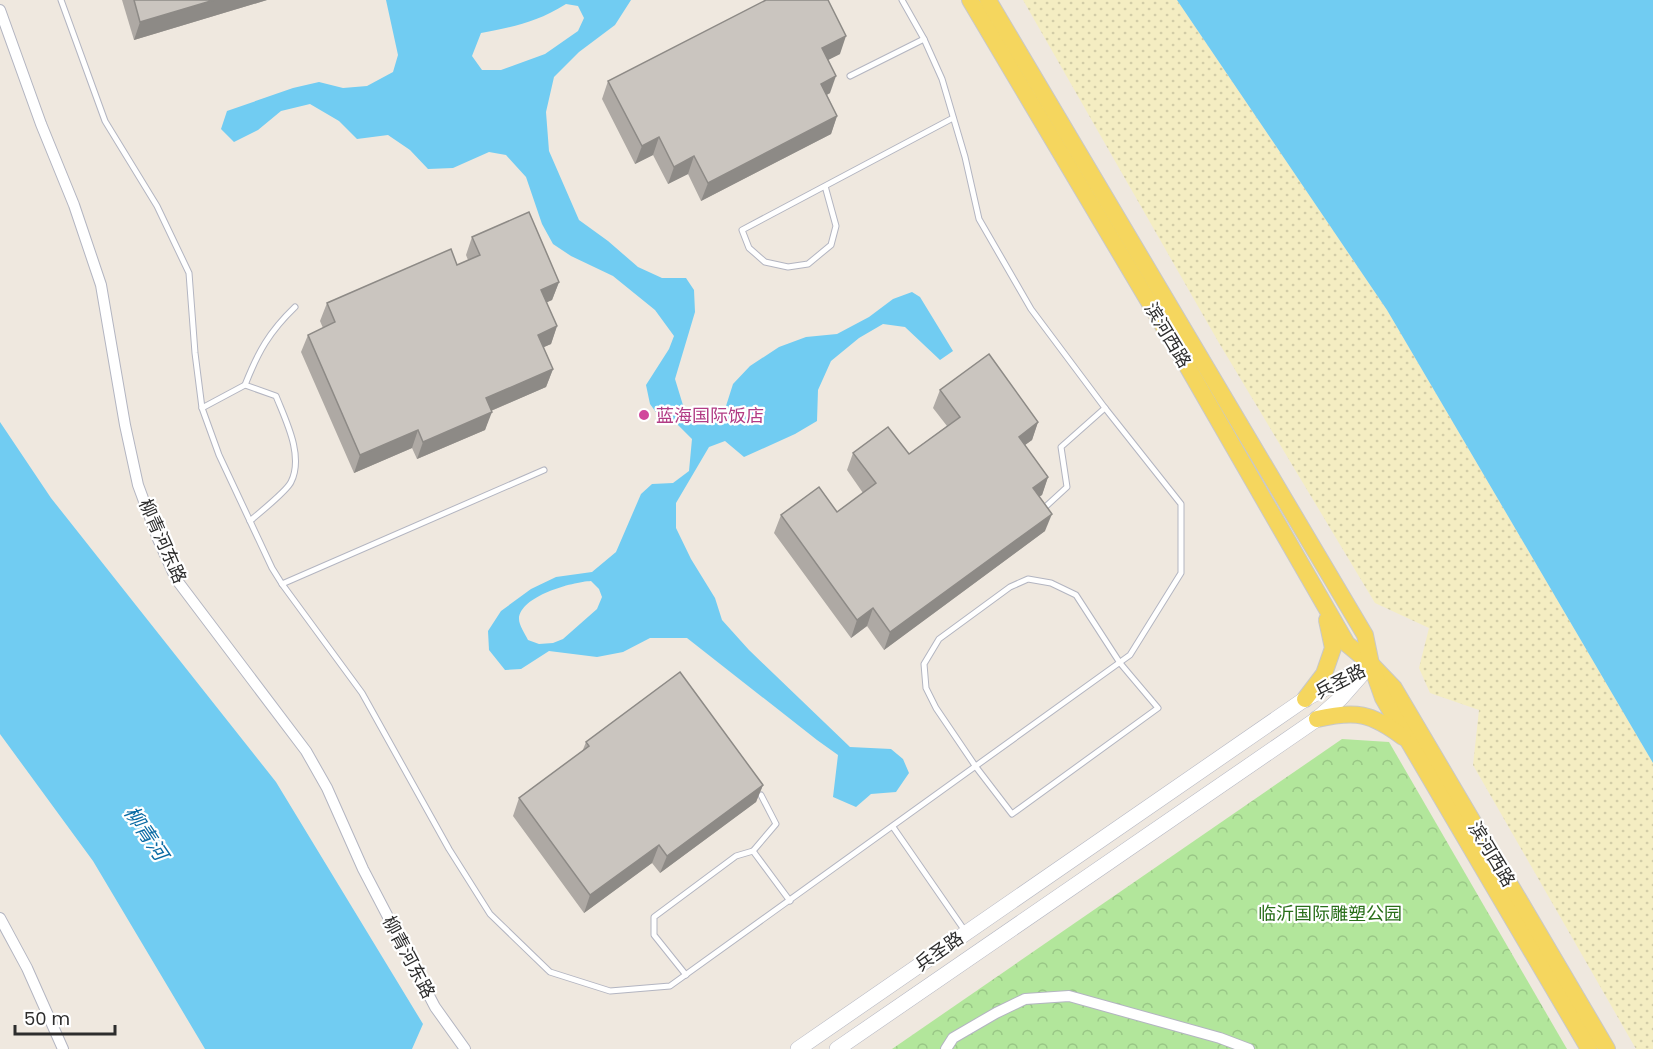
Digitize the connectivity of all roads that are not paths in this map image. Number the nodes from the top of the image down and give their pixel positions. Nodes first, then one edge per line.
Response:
1 (61, 0) edge
2 (902, 0) edge
3 (970, 0) edge
4 (988, 0) edge
5 (0, 10) edge
6 (924, 39) junction
7 (850, 76) dead end
8 (953, 118) junction
9 (825, 186) junction
10 (295, 307) dead end
11 (245, 385) junction
12 (202, 408) junction
13 (1105, 408) junction
14 (544, 470) dead end
15 (1042, 511) edge
16 (250, 521) junction
17 (282, 584) junction
18 (1322, 602) junction
19 (1120, 663) junction
20 (1371, 664) junction
21 (1305, 699) junction
22 (1317, 718) junction
23 (1410, 742) junction
24 (976, 767) junction
25 (761, 795) edge
26 (893, 827) junction
27 (753, 851) junction
28 (790, 901) junction
29 (0, 918) edge
30 (966, 932) junction
31 (686, 975) junction
32 (63, 1049) edge
33 (465, 1049) edge
34 (798, 1049) edge
35 (837, 1049) edge
36 (946, 1049) edge
37 (1249, 1049) edge
38 (1589, 1049) edge
39 (1607, 1049) edge

1 - 12 lane
2 - 6 lane
3 - 18 main road, 滨河西路
4 - 20 main road, 滨河西路
5 - 33 street, 柳青河东路
6 - 7 lane
6 - 8 lane
8 - 9 lane
8 - 13 lane
9 - 9 lane
10 - 11 lane
11 - 12 lane
11 - 16 lane
12 - 16 lane
13 - 15 lane
13 - 19 lane
14 - 17 lane
16 - 17 lane
17 - 31 lane
18 - 20 main road, 滨河西路
18 - 21 main road
19 - 24 lane
19 - 24 lane
19 - 24 lane
20 - 21 main road, 兵圣路
20 - 22 main road, 兵圣路
20 - 23 main road, 滨河西路
20 - 39 main road, 滨河西路
21 - 30 main road, 兵圣路
22 - 23 main road
22 - 35 main road, 兵圣路
23 - 38 main road, 滨河西路
24 - 26 lane
25 - 27 lane
26 - 28 lane
26 - 30 lane
27 - 28 lane
27 - 31 lane
28 - 31 lane
29 - 32 street
30 - 34 main road, 兵圣路
36 - 37 street

